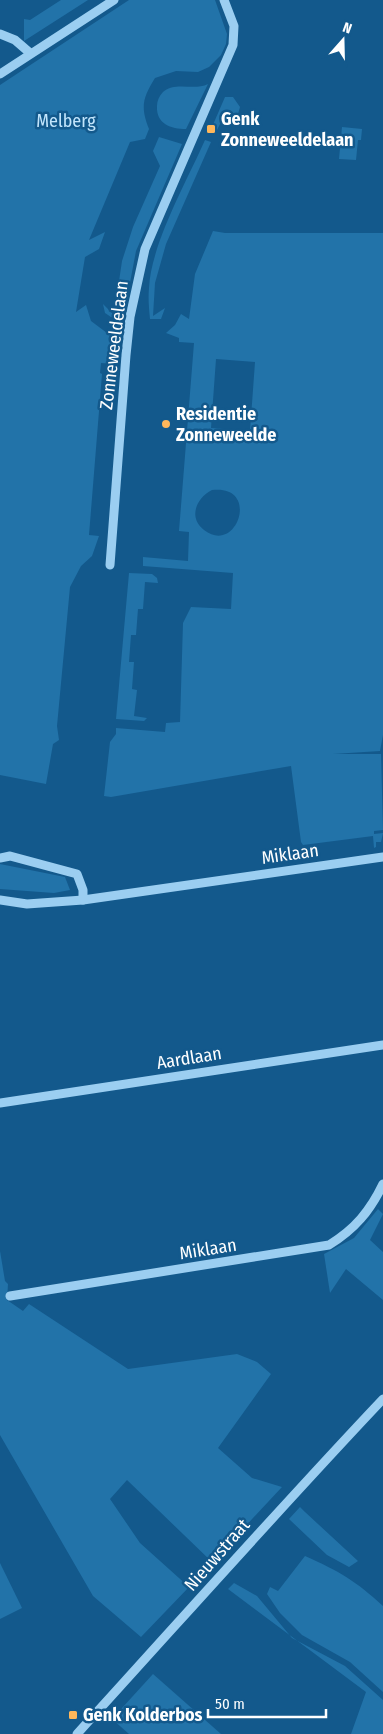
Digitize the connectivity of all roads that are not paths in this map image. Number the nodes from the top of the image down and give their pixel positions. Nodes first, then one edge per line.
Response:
1 (114, 0) edge
2 (224, 0) edge
3 (0, 34) edge
4 (30, 53) junction
5 (0, 74) edge
6 (110, 565) dead end
7 (383, 857) edge
8 (0, 858) edge
9 (0, 900) edge
10 (83, 900) junction
11 (383, 1045) edge
12 (0, 1103) edge
13 (383, 1184) edge
14 (10, 1296) dead end
15 (383, 1399) edge
16 (76, 1734) edge

1 - 4 street
2 - 6 street, Zonneweeldelaan
3 - 4 street
4 - 5 street
7 - 10 street, Miklaan
8 - 10 street
9 - 10 street, Miklaan
11 - 12 street, Aardlaan
13 - 14 street, Miklaan
15 - 16 street, Nieuwstraat

